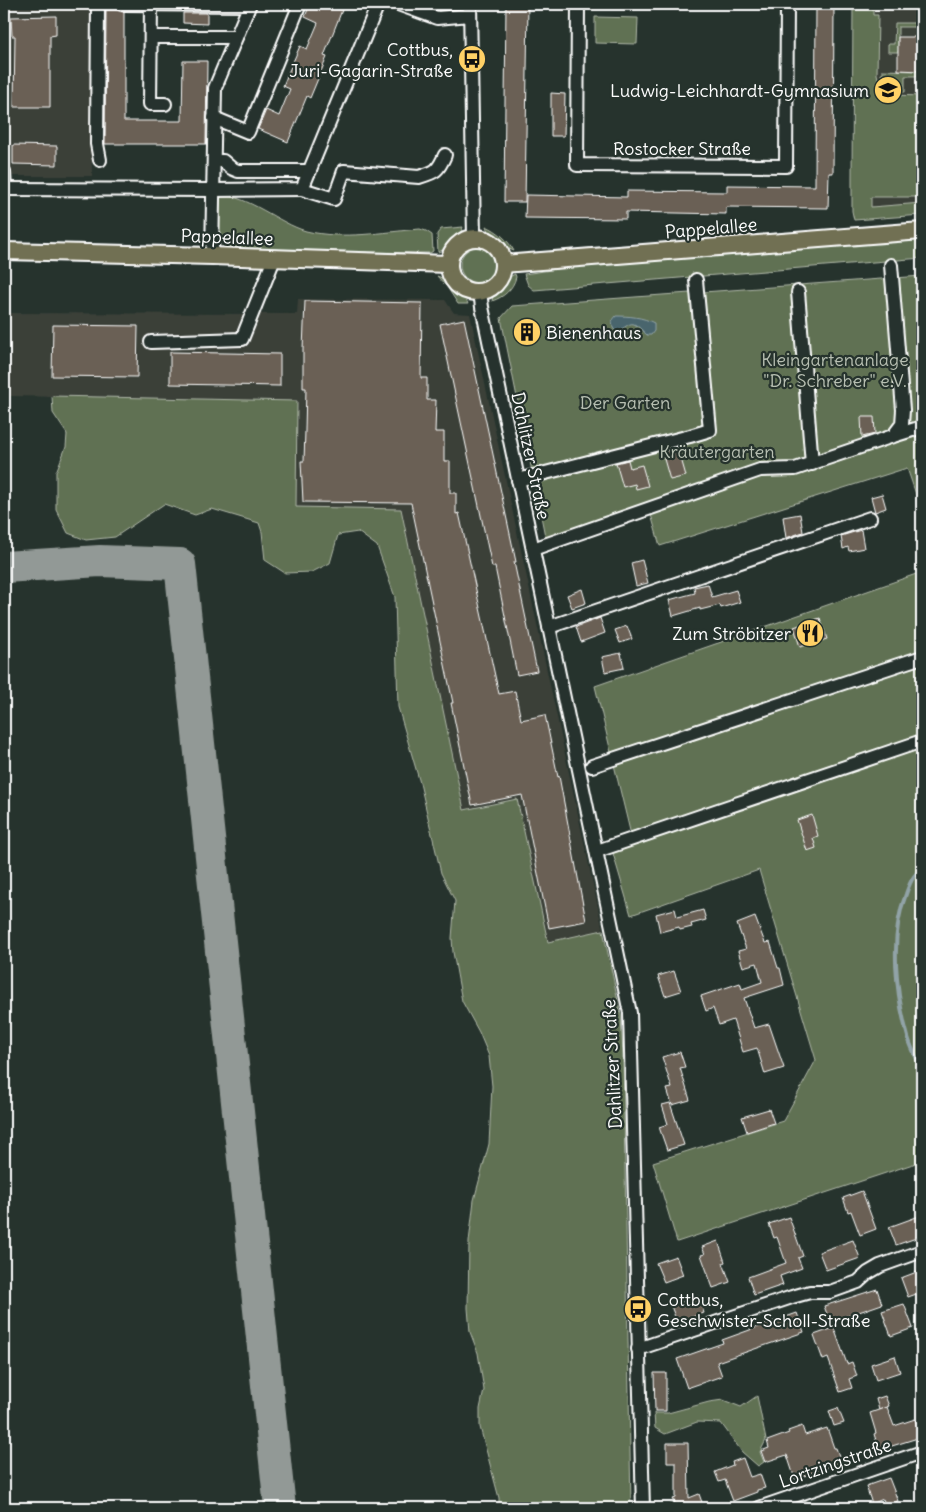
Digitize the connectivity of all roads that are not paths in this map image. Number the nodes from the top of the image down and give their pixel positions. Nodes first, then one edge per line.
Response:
1 (98, 4) edge
2 (122, 4) edge
3 (151, 4) edge
4 (250, 4) edge
5 (300, 4) edge
6 (378, 4) edge
7 (398, 4) edge
8 (578, 4) edge
9 (787, 4) edge
10 (470, 9) edge
11 (151, 36) junction
12 (236, 37) junction
13 (164, 104) dead end
14 (214, 118) junction
15 (445, 155) dead end
16 (100, 160) dead end
17 (214, 161) junction
18 (310, 171) junction
19 (4, 172) edge
20 (4, 189) edge
21 (302, 189) junction
22 (213, 190) junction
23 (922, 231) edge
24 (474, 238) junction
25 (4, 251) edge
26 (212, 256) junction
27 (274, 259) junction
28 (448, 264) junction
29 (503, 264) junction
30 (891, 265) dead end
31 (696, 280) dead end
32 (480, 292) junction
33 (798, 292) dead end
34 (151, 342) dead end
35 (922, 427) edge
36 (894, 436) junction
37 (812, 464) junction
38 (518, 480) junction
39 (870, 518) dead end
40 (533, 549) junction
41 (549, 626) junction
42 (922, 657) edge
43 (922, 741) edge
44 (592, 766) dead end
45 (597, 851) junction
46 (922, 1251) edge
47 (638, 1349) junction
48 (922, 1452) edge
49 (643, 1508) edge
50 (760, 1508) edge

1 - 16 street
2 - 3 street
3 - 4 street
3 - 11 street
4 - 12 street
5 - 14 street
6 - 18 street
7 - 10 street
8 - 9 street, Rostocker Straße
10 - 24 street
11 - 12 street
11 - 13 street
12 - 14 street
14 - 17 street
15 - 21 street
17 - 18 street
17 - 22 street
18 - 21 street
19 - 20 street
20 - 22 street
21 - 22 street
22 - 26 street
23 - 29 main road, Pappelallee
24 - 28 main road
24 - 29 main road
25 - 26 main road, Pappelallee
26 - 27 main road, Pappelallee
27 - 28 main road, Pappelallee
27 - 34 street
28 - 32 main road
29 - 32 main road
30 - 36 street
31 - 38 street
32 - 38 street, Dahlitzer Straße
33 - 37 street
35 - 36 street
36 - 37 street
37 - 40 street
38 - 40 street, Dahlitzer Straße
39 - 41 street
40 - 41 street, Dahlitzer Straße
41 - 45 street, Dahlitzer Straße
42 - 44 street
43 - 45 street
45 - 47 street, Dahlitzer Straße
46 - 47 street
47 - 49 street, Dahlitzer Straße
48 - 50 street, Lortzingstraße

